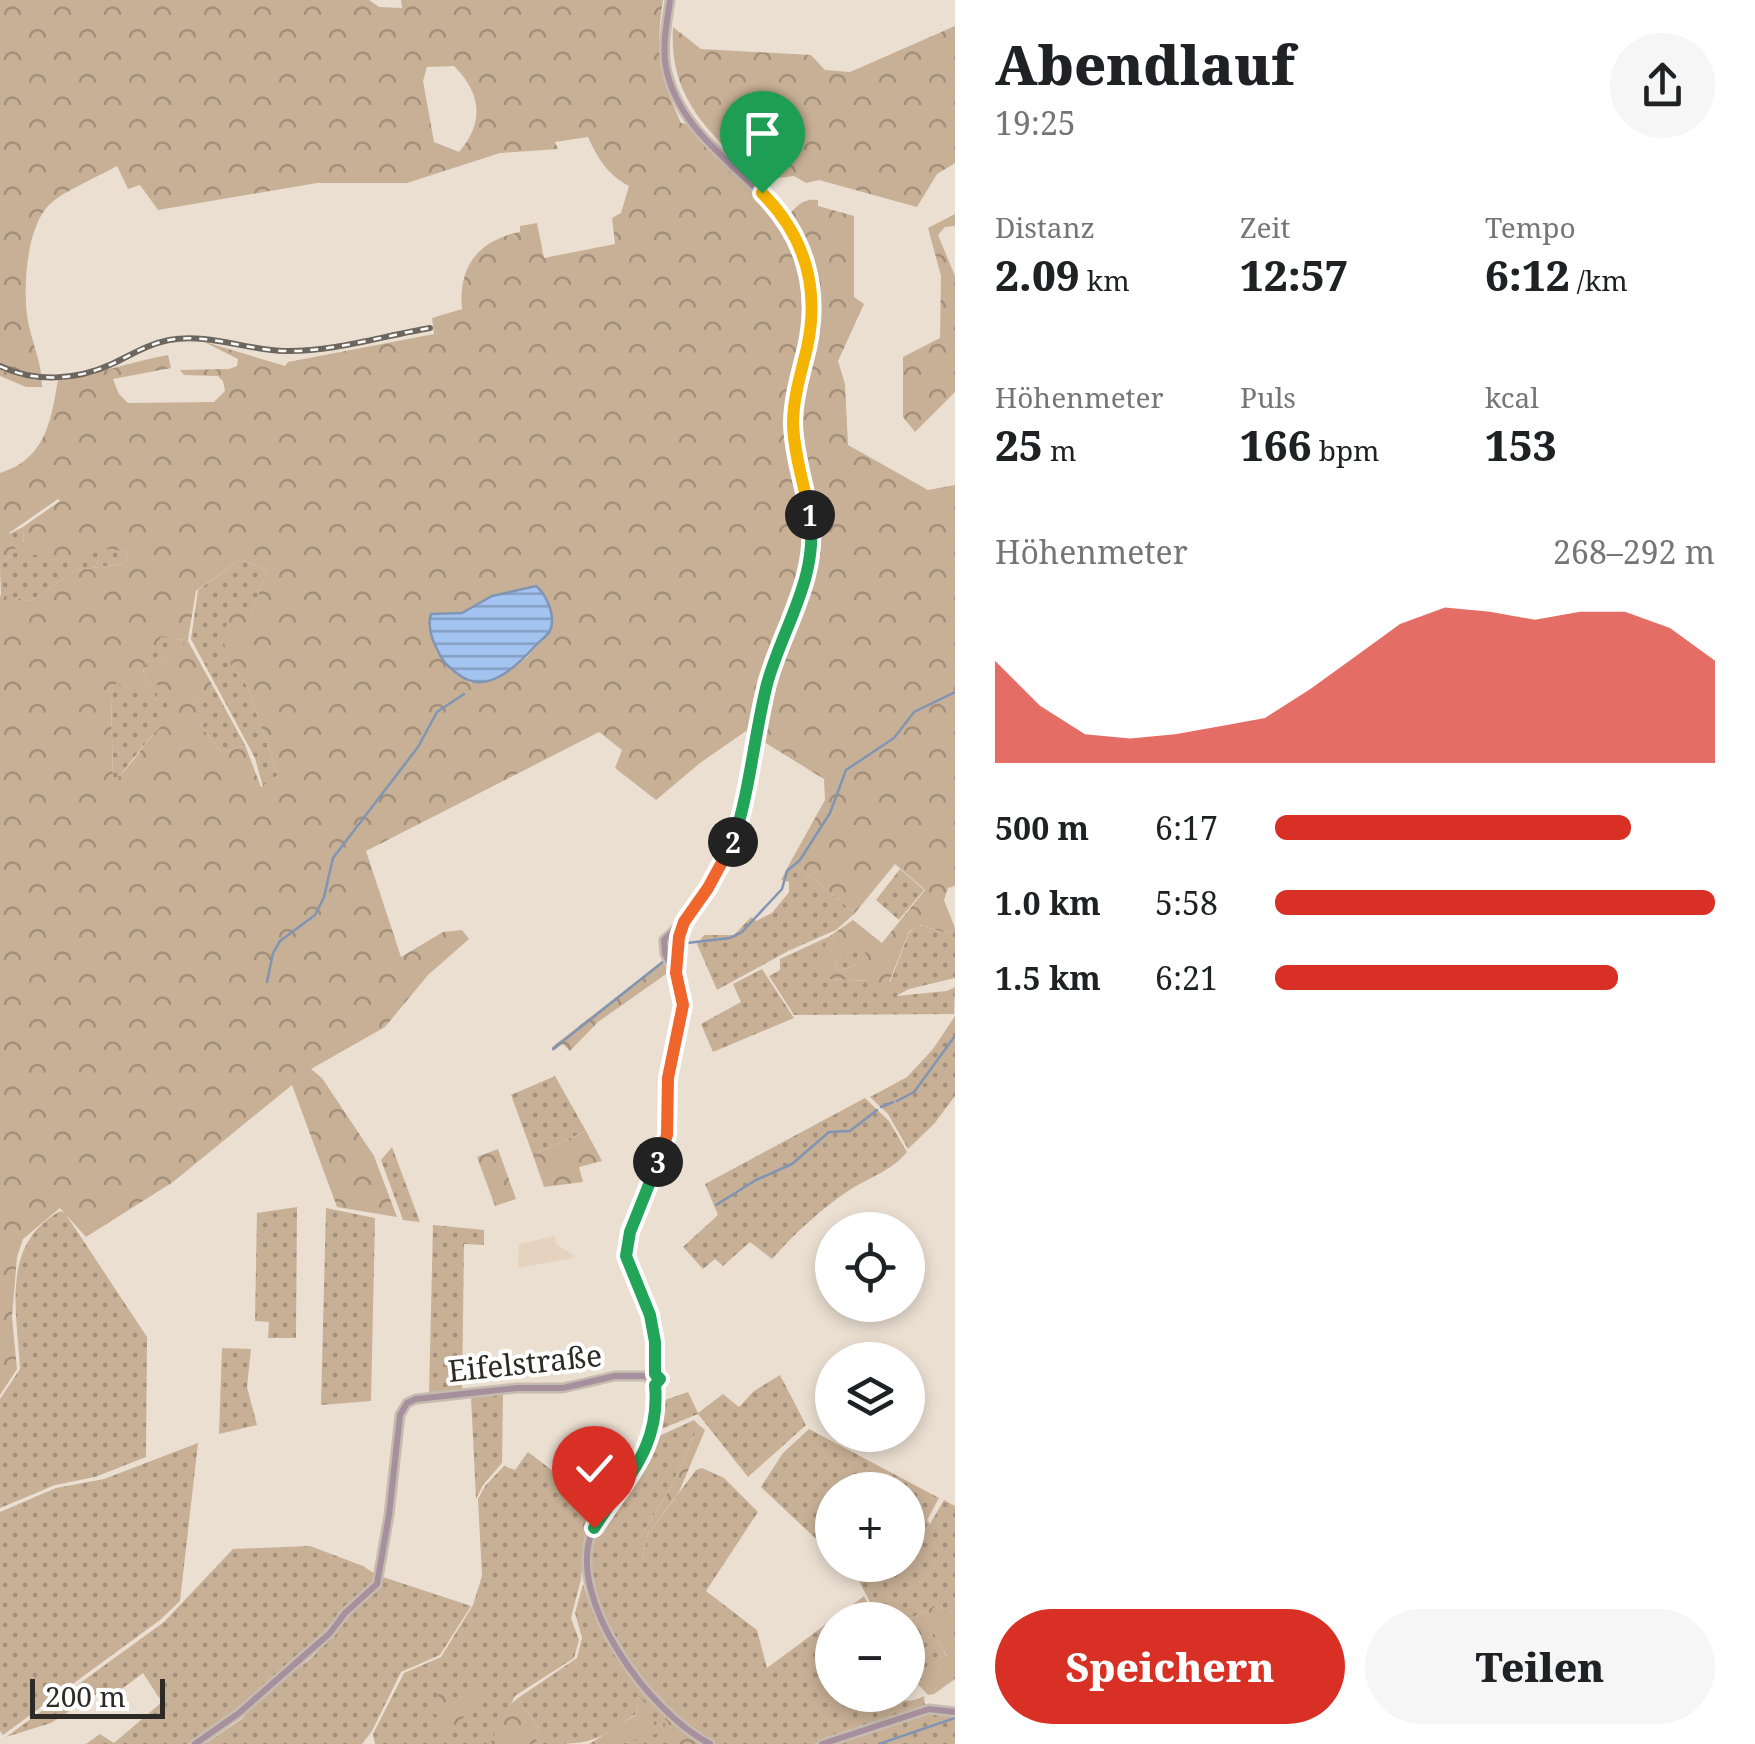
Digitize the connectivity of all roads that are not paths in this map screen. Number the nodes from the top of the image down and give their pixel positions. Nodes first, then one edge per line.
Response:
1 (670, 0) edge
2 (677, 933) junction
3 (665, 954) junction
4 (676, 954) junction
5 (676, 973) junction
6 (653, 1373) junction
7 (955, 1712) edge
8 (194, 1744) edge
9 (710, 1744) edge
10 (822, 1744) edge

1 - 2 street
2 - 3 street
2 - 4 street
3 - 4 street
3 - 5 street
4 - 5 street
5 - 6 street
6 - 8 street, Eifelstraße
6 - 9 street
7 - 10 street

